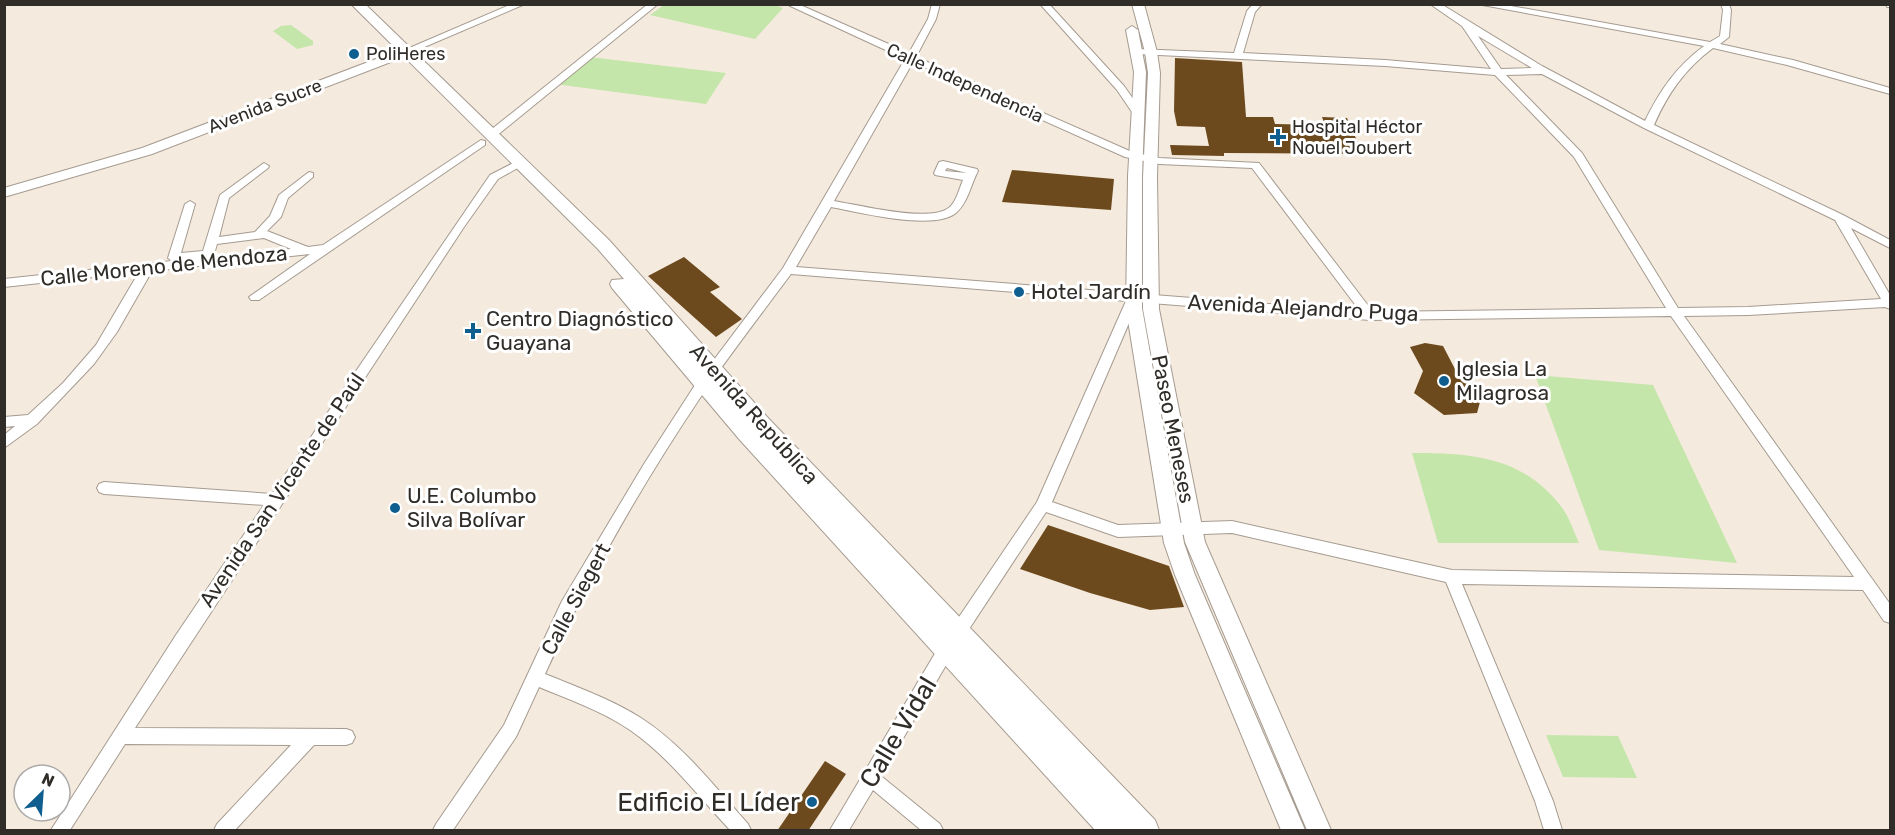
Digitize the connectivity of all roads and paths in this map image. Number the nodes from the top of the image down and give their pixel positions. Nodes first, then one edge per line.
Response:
1 (342, 4) edge
2 (357, 4) edge
3 (521, 4) edge
4 (654, 4) edge
5 (790, 4) edge
6 (936, 4) edge
7 (1044, 4) edge
8 (1126, 4) edge
9 (1138, 4) edge
10 (1258, 4) edge
11 (1434, 4) edge
12 (1481, 4) edge
13 (1725, 4) edge
14 (1466, 25) junction
15 (1712, 44) junction
16 (1144, 52) junction
17 (399, 54) junction
18 (1238, 56) junction
19 (910, 58) junction
20 (1543, 71) junction
21 (1498, 72) junction
22 (1890, 91) edge
23 (1138, 113) junction
24 (1648, 126) junction
25 (486, 139) junction
26 (1143, 159) junction
27 (264, 166) dead end
28 (513, 166) junction
29 (309, 174) dead end
30 (969, 178) dead end
31 (4, 193) edge
32 (828, 203) junction
33 (190, 204) dead end
34 (1839, 217) junction
35 (260, 234) junction
36 (212, 241) junction
37 (1890, 244) edge
38 (323, 249) junction
39 (306, 251) junction
40 (148, 268) junction
41 (788, 270) junction
42 (4, 283) edge
43 (255, 297) dead end
44 (1143, 298) junction
45 (1890, 304) edge
46 (1674, 311) junction
47 (1370, 316) junction
48 (709, 376) junction
49 (32, 420) junction
50 (4, 422) edge
51 (4, 443) edge
52 (105, 488) dead end
53 (276, 500) junction
54 (1043, 505) junction
55 (1172, 528) junction
56 (1192, 528) junction
57 (1452, 577) junction
58 (1868, 585) junction
59 (1890, 616) edge
60 (952, 642) junction
61 (536, 678) junction
62 (121, 735) junction
63 (310, 737) junction
64 (346, 737) dead end
65 (869, 779) junction
66 (60, 831) edge
67 (223, 831) edge
68 (442, 831) edge
69 (742, 831) edge
70 (839, 831) edge
71 (934, 831) edge
72 (1114, 831) edge
73 (1145, 831) edge
74 (1293, 831) edge
75 (1319, 831) edge
76 (1553, 831) edge

1 - 17 main road, Avenida República
2 - 17 main road, Avenida República
3 - 17 street, Avenida Sucre
4 - 25 street, Calle Moreno de Mendoza
5 - 19 street, Calle Independencia
6 - 19 street, Calle Siegert
7 - 23 street
8 - 16 street, Paseo Meneses
9 - 16 street, Paseo Meneses
10 - 18 street
11 - 14 street
12 - 15 street
13 - 15 street
14 - 20 street
14 - 21 street
15 - 22 street
15 - 24 street
16 - 18 street
16 - 23 street, Paseo Meneses
16 - 26 street, Paseo Meneses
17 - 25 main road, Avenida República
17 - 31 street, Avenida Sucre
18 - 21 street
19 - 26 street, Calle Independencia
19 - 32 street, Calle Siegert
20 - 21 street
20 - 24 street
21 - 46 street
23 - 26 street, Paseo Meneses
24 - 34 street
25 - 28 main road, Avenida República
25 - 38 street, Calle Moreno de Mendoza
26 - 44 street, Paseo Meneses
26 - 47 street
27 - 36 street
28 - 48 main road, Avenida República
28 - 53 street, Avenida San Vicente de Paúl
29 - 35 street
30 - 32 street
32 - 41 street, Calle Siegert
33 - 36 street
34 - 37 street
34 - 45 street
35 - 36 street
35 - 39 street
38 - 39 street, Calle Moreno de Mendoza
38 - 43 street, Calle Moreno de Mendoza
39 - 40 street, Calle Moreno de Mendoza
40 - 42 street, Calle Moreno de Mendoza
40 - 49 street
41 - 44 street, Avenida Alejandro Puga
41 - 48 street, Calle Siegert
44 - 47 street, Avenida Alejandro Puga
44 - 54 street, Calle Vidal
44 - 55 street, Paseo Meneses
44 - 56 street, Paseo Meneses
45 - 46 street, Avenida Alejandro Puga
46 - 47 street, Avenida Alejandro Puga
46 - 58 street
48 - 60 main road, Avenida República
48 - 61 street, Calle Siegert
49 - 50 street
49 - 51 street
52 - 53 street
53 - 62 street, Avenida San Vicente de Paúl
54 - 55 street
54 - 60 street, Calle Vidal
55 - 56 street
55 - 74 street, Paseo Meneses
56 - 57 street
56 - 75 street, Paseo Meneses
57 - 58 street
57 - 76 street
58 - 59 street
60 - 65 street, Calle Vidal
60 - 72 main road, Avenida República
60 - 73 main road, Avenida República
61 - 68 street, Calle Siegert
61 - 69 street
62 - 63 street
62 - 66 street, Avenida San Vicente de Paúl
63 - 64 street
63 - 67 street
65 - 70 street, Calle Vidal
65 - 71 street

